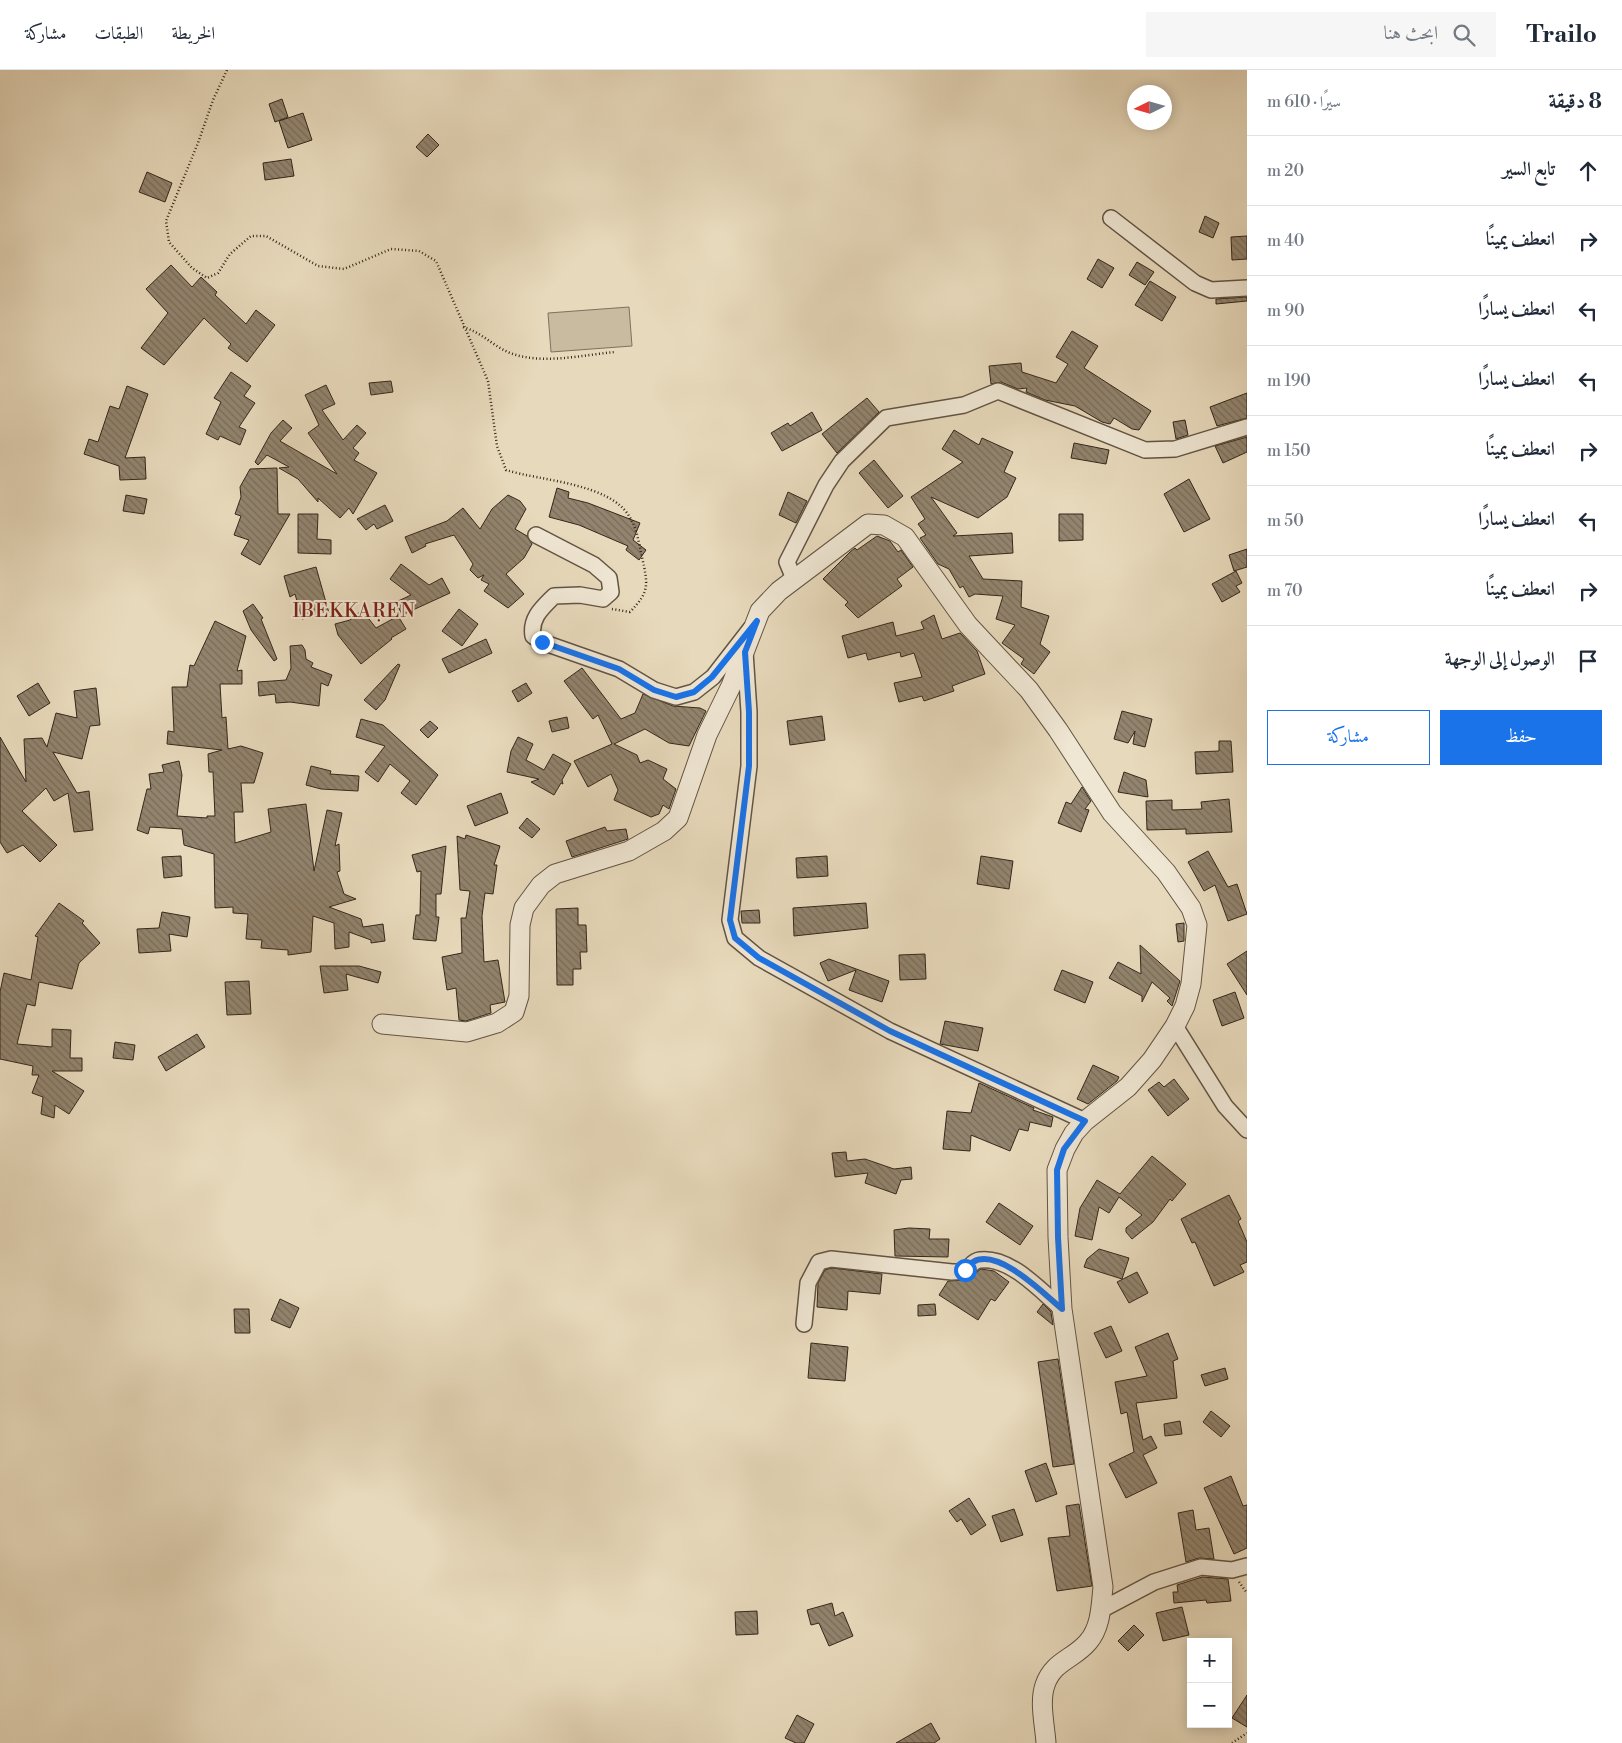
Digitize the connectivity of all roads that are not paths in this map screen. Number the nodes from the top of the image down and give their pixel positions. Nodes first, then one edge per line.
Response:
1 (1111, 218) dead end
2 (1247, 288) edge
3 (1247, 427) edge
4 (536, 535) dead end
5 (794, 579) junction
6 (757, 621) junction
7 (745, 652) junction
8 (382, 1024) dead end
9 (1176, 1026) junction
10 (1085, 1121) junction
11 (1247, 1130) edge
12 (1062, 1309) junction
13 (804, 1324) dead end
14 (1247, 1566) edge
15 (1101, 1610) junction
16 (1046, 1743) edge

1 - 2 street
3 - 5 street
4 - 6 street
5 - 6 street
5 - 9 street
6 - 7 street
7 - 8 street
7 - 10 street
9 - 10 street
9 - 11 street
10 - 12 street
12 - 13 street
12 - 15 street
14 - 15 street
15 - 16 street

